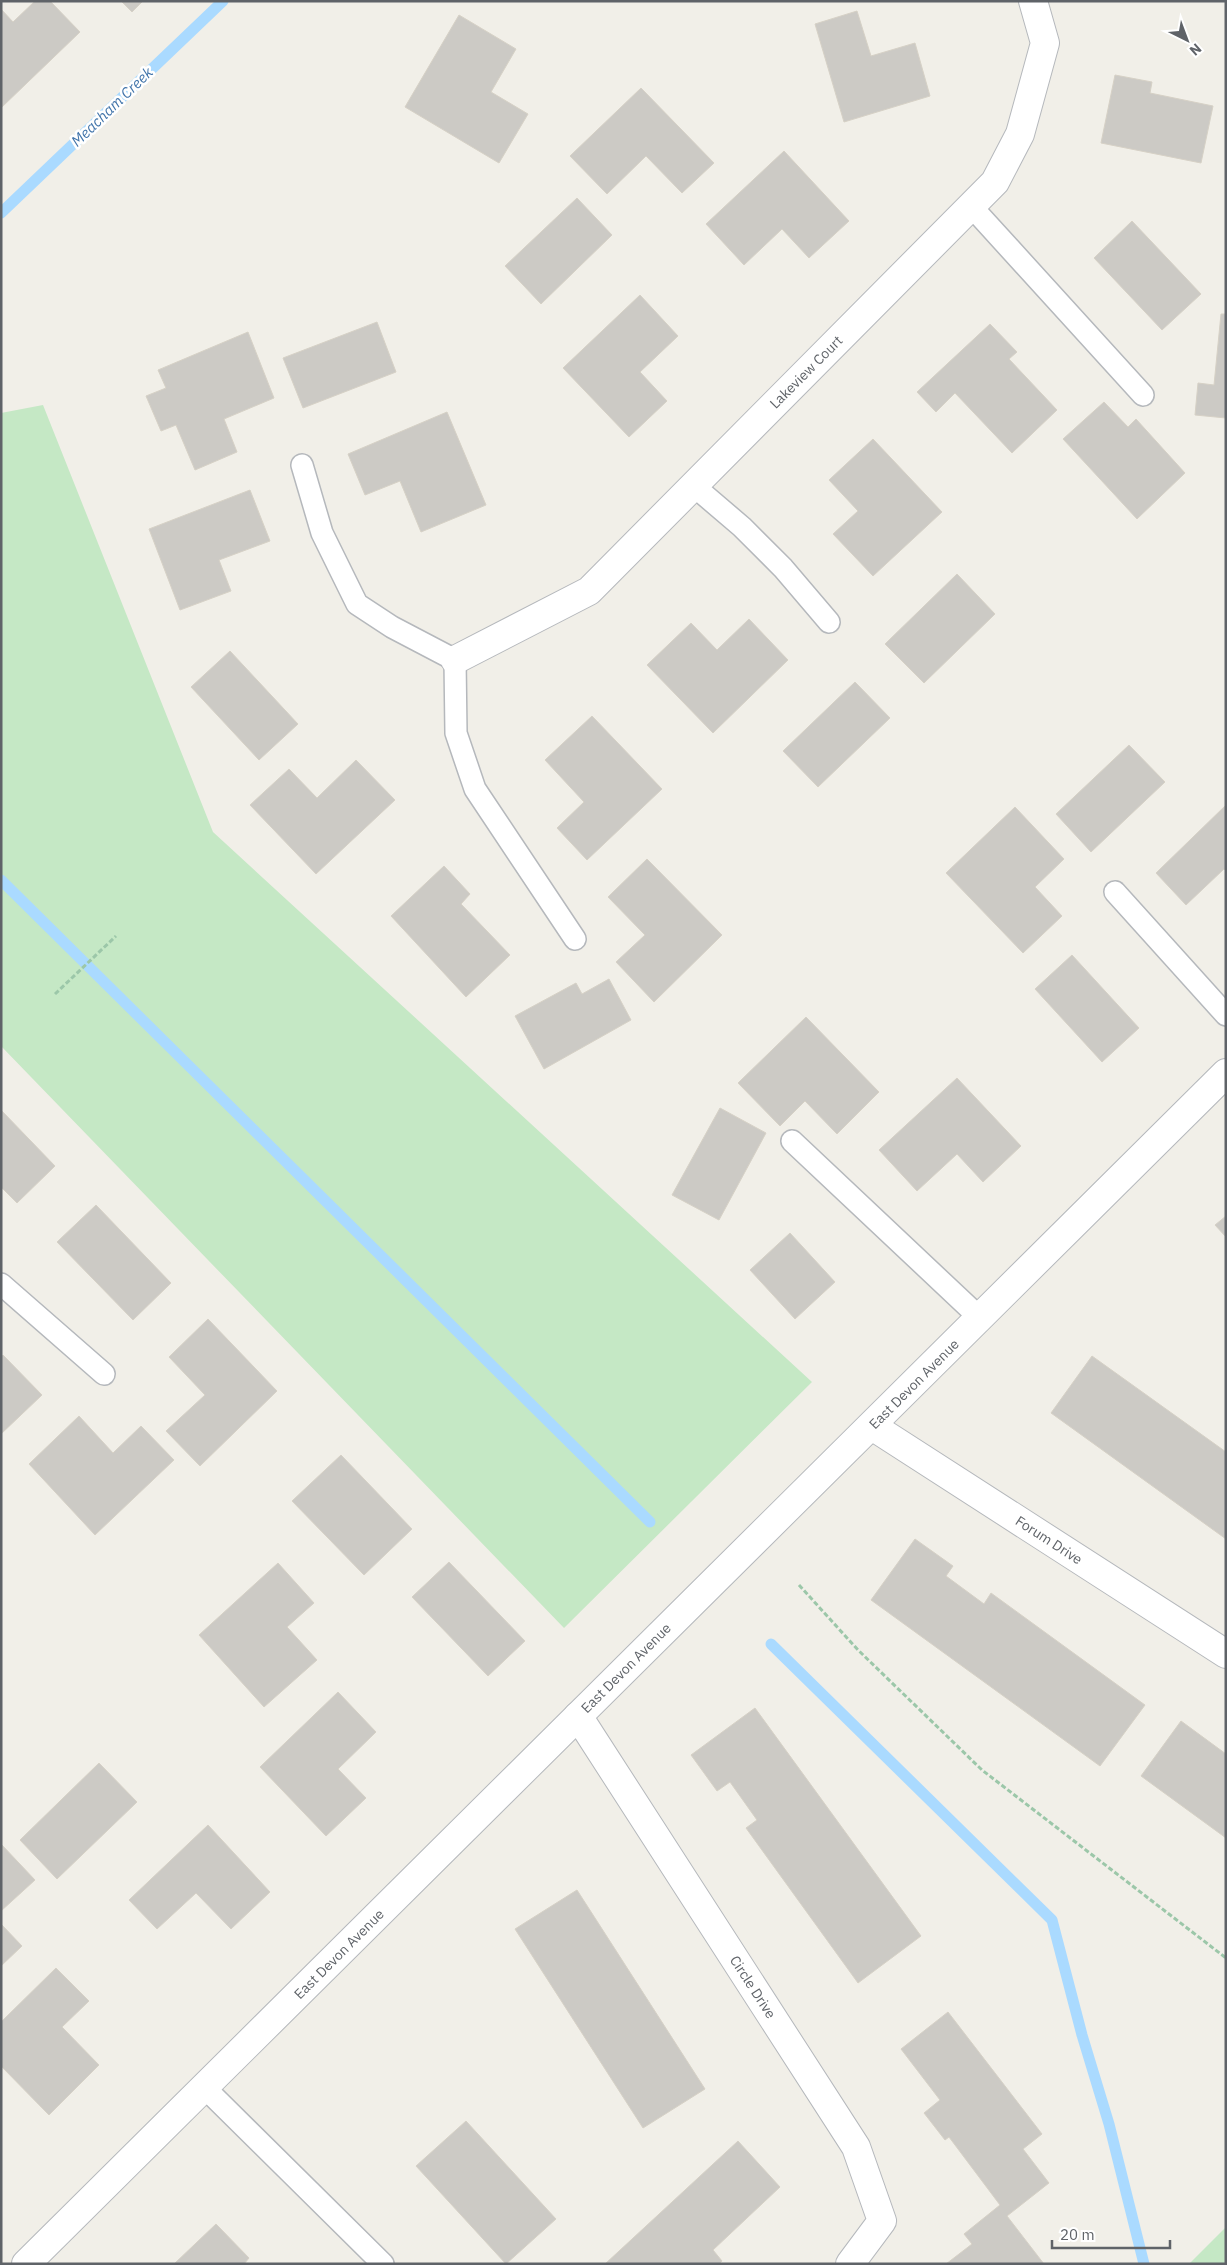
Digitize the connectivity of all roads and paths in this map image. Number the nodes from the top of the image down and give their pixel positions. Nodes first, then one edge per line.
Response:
1 (1033, 1) edge
2 (971, 206) junction
3 (1143, 396) dead end
4 (302, 465) dead end
5 (694, 486) junction
6 (829, 622) dead end
7 (455, 660) junction
8 (1115, 892) dead end
9 (116, 936) dead end
10 (575, 938) dead end
11 (55, 994) dead end
12 (1226, 1015) edge
13 (1226, 1073) edge
14 (792, 1141) dead end
15 (1, 1284) edge
16 (980, 1318) junction
17 (104, 1374) dead end
18 (872, 1426) junction
19 (800, 1585) dead end
20 (1226, 1654) edge
21 (578, 1716) junction
22 (1226, 1958) edge
23 (204, 2087) junction
24 (26, 2264) edge
25 (383, 2264) edge
26 (850, 2264) edge

1 - 2 street, Lakeview Court
2 - 3 lane
2 - 5 street, Lakeview Court
4 - 7 lane
5 - 6 lane
5 - 7 street, Lakeview Court
7 - 10 lane
8 - 12 lane
9 - 11 path
13 - 16 street, East Devon Avenue
14 - 16 lane
15 - 17 lane
16 - 18 street, East Devon Avenue
18 - 20 street, Forum Drive
18 - 21 street, East Devon Avenue
19 - 22 path
21 - 23 street, East Devon Avenue
21 - 26 street, Circle Drive
23 - 24 street, East Devon Avenue
23 - 25 lane

